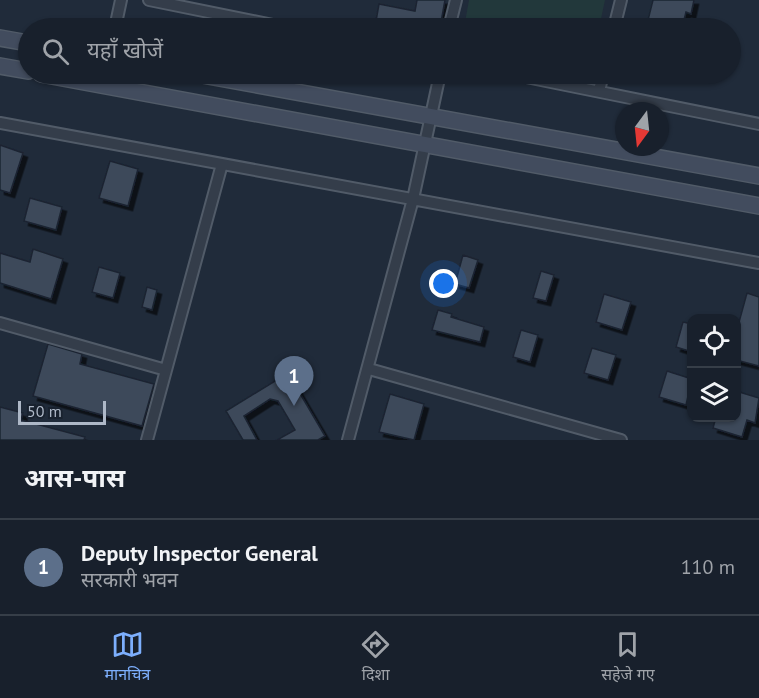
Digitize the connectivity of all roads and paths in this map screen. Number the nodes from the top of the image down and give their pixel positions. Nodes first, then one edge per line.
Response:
1 (121, 0) edge
2 (149, 0) edge
3 (456, 0) edge
4 (621, 0) edge
5 (117, 18) edge
6 (238, 18) edge
7 (452, 18) edge
8 (616, 18) edge
9 (0, 38) edge
10 (18, 41) edge
11 (0, 66) edge
12 (18, 69) edge
13 (95, 84) edge
14 (254, 84) edge
15 (438, 84) edge
16 (563, 84) edge
17 (601, 84) edge
18 (599, 91) junction
19 (431, 115) junction
20 (0, 123) edge
21 (759, 123) edge
22 (426, 145) junction
23 (222, 164) junction
24 (759, 176) edge
25 (413, 199) junction
26 (759, 206) edge
27 (759, 263) edge
28 (0, 323) edge
29 (369, 369) junction
30 (166, 370) junction
31 (147, 440) edge
32 (348, 440) edge
33 (621, 440) edge

1 - 5 street
2 - 6 street
3 - 7 street
4 - 8 street
9 - 10 main road
11 - 12 main road
13 - 22 main road
14 - 19 main road
15 - 19 street
16 - 18 street
17 - 18 street
18 - 21 street
19 - 22 street
19 - 24 main road
20 - 23 street
22 - 25 street
22 - 26 main road
23 - 25 street
23 - 30 street
25 - 27 street
25 - 29 street
28 - 30 street
29 - 32 street
29 - 33 street
30 - 31 street

